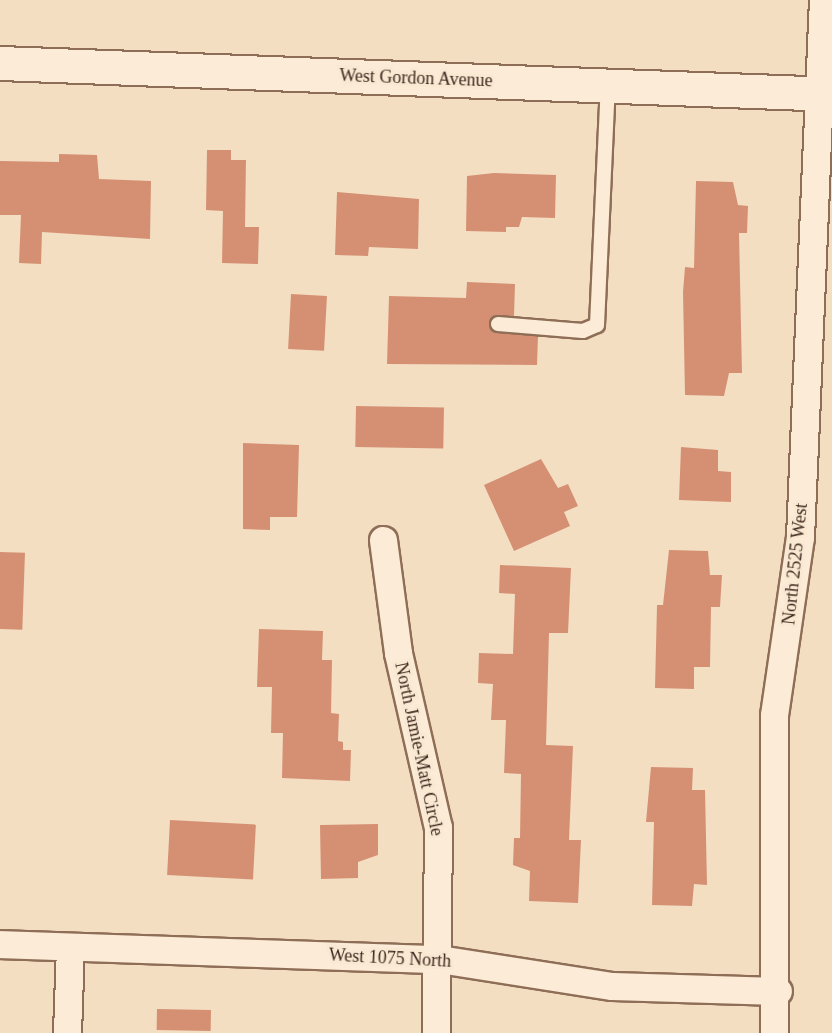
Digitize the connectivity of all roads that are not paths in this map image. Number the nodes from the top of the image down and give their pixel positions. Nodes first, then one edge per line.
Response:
1 (823, 0) edge
2 (0, 63) edge
3 (608, 85) junction
4 (826, 94) edge
5 (823, 311) edge
6 (498, 324) dead end
7 (383, 540) dead end
8 (0, 944) edge
9 (70, 947) junction
10 (439, 959) junction
11 (778, 991) junction
12 (67, 1033) edge
13 (436, 1033) edge
14 (774, 1033) edge

1 - 4 street, North 2525 West
2 - 3 main road, West Gordon Avenue
3 - 4 main road, West Gordon Avenue
3 - 6 lane
4 - 5 street, North 2525 West
5 - 11 street, North 2525 West
7 - 10 street, North Jamie-Matt Circle
8 - 9 street, West 1075 North
9 - 10 street, West 1075 North
9 - 12 street
10 - 11 street, West 1075 North
10 - 13 street, North Jamie-Matt Circle
11 - 14 street, North 2525 West

